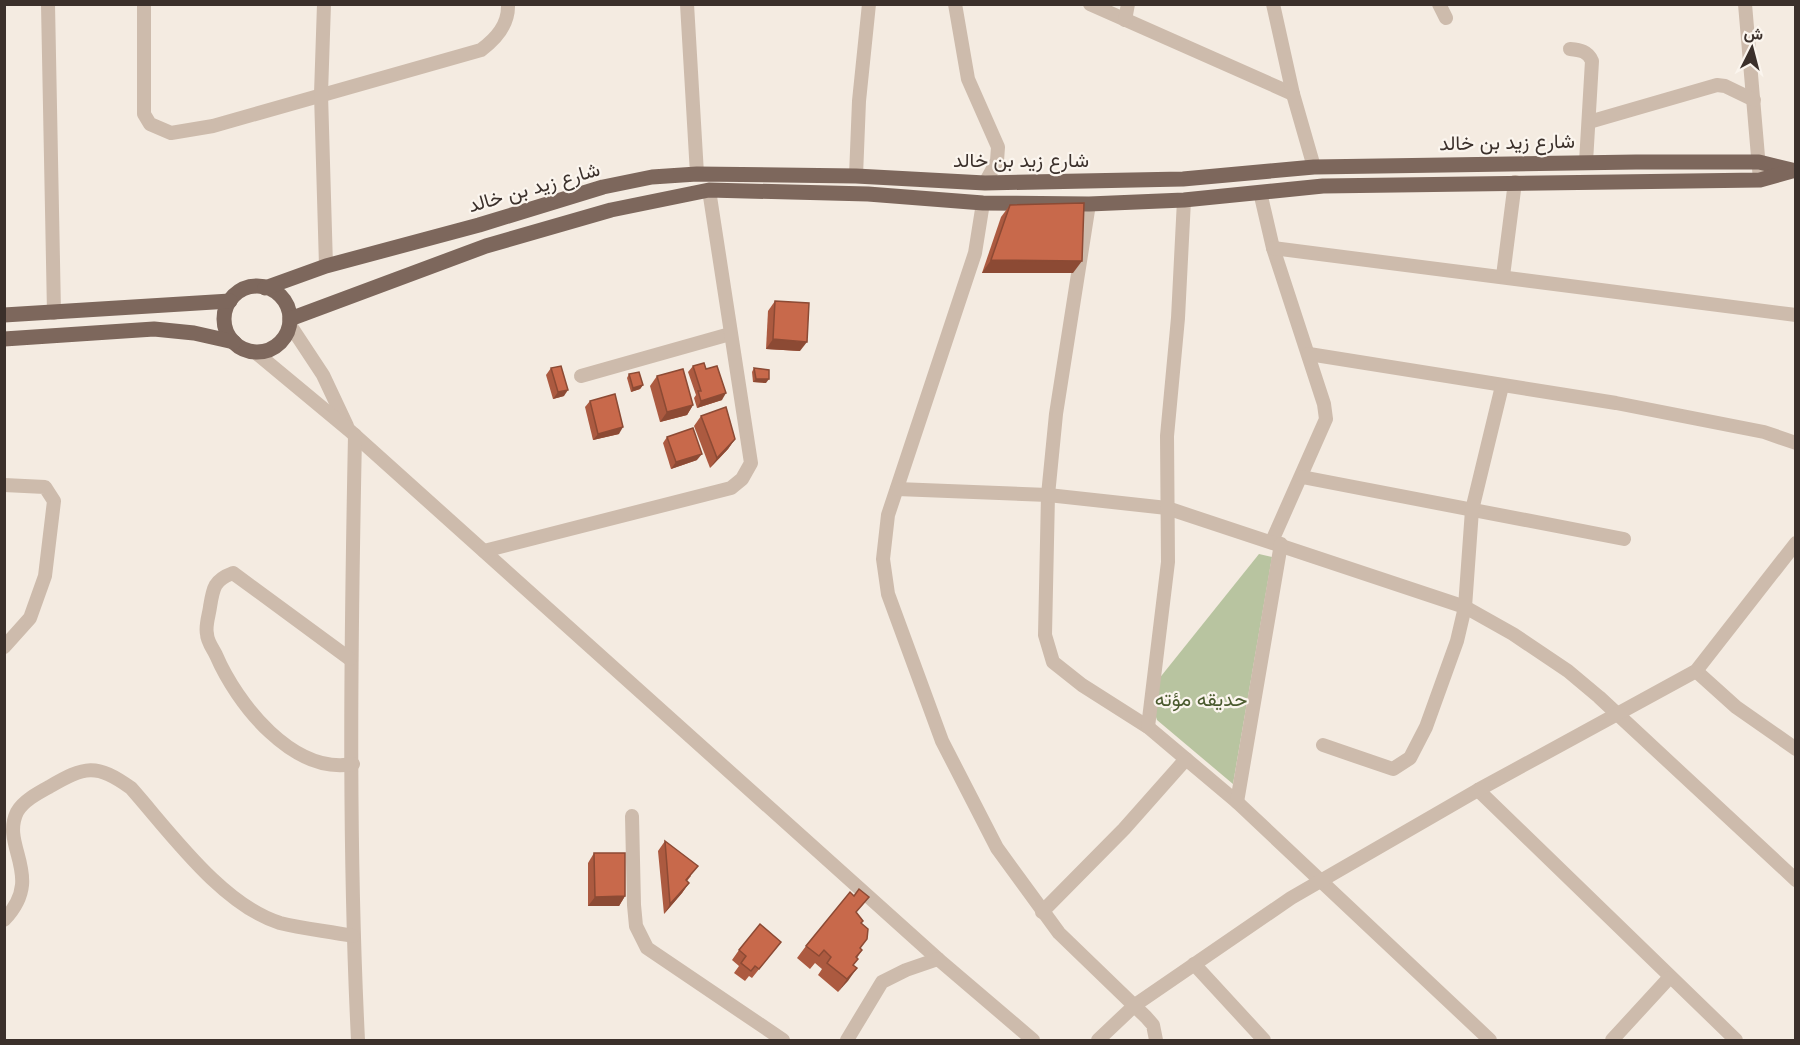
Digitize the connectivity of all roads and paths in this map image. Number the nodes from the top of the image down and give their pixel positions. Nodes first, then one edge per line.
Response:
1 (48, 4) edge
2 (144, 4) edge
3 (324, 4) edge
4 (508, 4) edge
5 (687, 4) edge
6 (869, 4) edge
7 (955, 4) edge
8 (1090, 4) edge
9 (1128, 4) edge
10 (1273, 4) edge
11 (1439, 4) edge
12 (1745, 4) edge
13 (1446, 18) dead end
14 (1125, 20) junction
15 (1570, 49) dead end
16 (321, 94) junction
17 (1293, 94) junction
18 (1754, 100) junction
19 (1589, 123) junction
20 (1586, 162) junction
21 (1759, 162) junction
22 (1314, 167) junction
23 (1794, 171) edge
24 (697, 174) junction
25 (856, 176) junction
26 (1760, 180) junction
27 (1515, 182) junction
28 (985, 183) junction
29 (709, 190) junction
30 (1260, 192) junction
31 (1184, 200) junction
32 (983, 203) junction
33 (1089, 204) junction
34 (1273, 248) junction
35 (326, 266) junction
36 (1503, 276) junction
37 (265, 288) junction
38 (230, 301) junction
39 (54, 313) junction
40 (4, 315) edge
41 (1796, 315) edge
42 (290, 322) junction
43 (730, 334) junction
44 (4, 339) edge
45 (234, 342) junction
46 (255, 352) junction
47 (1308, 354) junction
48 (581, 376) dead end
49 (1502, 386) junction
50 (352, 433) junction
51 (1796, 443) edge
52 (1302, 477) junction
53 (4, 484) edge
54 (897, 489) junction
55 (1048, 495) junction
56 (1167, 508) junction
57 (1472, 510) junction
58 (1624, 539) dead end
59 (1277, 543) junction
60 (1796, 543) edge
61 (484, 551) junction
62 (1465, 607) junction
63 (4, 647) edge
64 (350, 659) junction
65 (1696, 671) junction
66 (1617, 712) junction
67 (1148, 727) junction
68 (1323, 745) dead end
69 (1796, 749) edge
70 (1186, 759) junction
71 (353, 764) junction
72 (1478, 790) junction
73 (1237, 802) junction
74 (632, 816) dead end
75 (1796, 880) edge
76 (1321, 881) junction
77 (1042, 912) junction
78 (4, 920) edge
79 (353, 936) junction
80 (938, 959) junction
81 (1194, 964) junction
82 (1669, 978) junction
83 (1135, 1005) junction
84 (358, 1041) edge
85 (783, 1041) edge
86 (847, 1041) edge
87 (1033, 1041) edge
88 (1098, 1041) edge
89 (1156, 1041) edge
90 (1264, 1041) edge
91 (1490, 1041) edge
92 (1612, 1041) edge
93 (1736, 1041) edge

1 - 39 street
2 - 16 street
3 - 16 street
4 - 16 street
5 - 24 street
6 - 25 street
7 - 28 street
8 - 14 street
9 - 14 street
10 - 17 street
11 - 13 street
12 - 18 street
14 - 17 street
15 - 19 street
16 - 35 street
17 - 22 street
18 - 19 street
18 - 21 street
19 - 20 street
20 - 21 main road, شارع زيد بن خالد
20 - 22 main road, شارع زيد بن خالد
21 - 23 main road, شارع زيد بن خالد
21 - 26 street
22 - 28 main road, شارع زيد بن خالد
23 - 26 main road, شارع زيد بن خالد
24 - 25 main road, شارع زيد بن خالد
24 - 35 main road, شارع زيد بن خالد
25 - 28 main road, شارع زيد بن خالد
26 - 27 main road, شارع زيد بن خالد
27 - 30 main road, شارع زيد بن خالد
27 - 36 street
29 - 32 main road, شارع زيد بن خالد
29 - 42 main road, شارع زيد بن خالد
29 - 43 street
30 - 31 main road, شارع زيد بن خالد
30 - 34 street
31 - 33 main road, شارع زيد بن خالد
31 - 56 street
32 - 33 main road, شارع زيد بن خالد
32 - 54 street
33 - 55 street
34 - 36 street
34 - 47 street
35 - 37 main road, شارع زيد بن خالد
36 - 41 street
37 - 38 main road
37 - 42 main road
38 - 39 main road
38 - 45 main road
39 - 40 main road
42 - 46 main road
42 - 50 street
43 - 48 street
43 - 61 street
44 - 45 main road
45 - 46 main road
46 - 50 street
47 - 49 street
47 - 52 street
49 - 51 street
49 - 57 street
50 - 61 street
50 - 64 street
52 - 57 street
52 - 59 street
53 - 63 street
54 - 55 street
54 - 77 street
55 - 56 street
55 - 67 street
56 - 59 street
56 - 67 street
57 - 58 street
57 - 62 street
59 - 62 street
59 - 73 street
60 - 65 street
61 - 80 street
62 - 66 street
62 - 68 street
64 - 71 street
64 - 71 street
65 - 66 street
65 - 69 street
66 - 72 street
66 - 75 street
67 - 70 street
70 - 73 street
70 - 77 street
71 - 79 street
72 - 76 street
72 - 82 street
73 - 76 street
74 - 85 street
76 - 81 street
76 - 91 street
77 - 83 street
78 - 79 street
79 - 84 street
80 - 86 street
80 - 87 street
81 - 83 street
81 - 90 street
82 - 92 street
82 - 93 street
83 - 88 street
83 - 89 street

